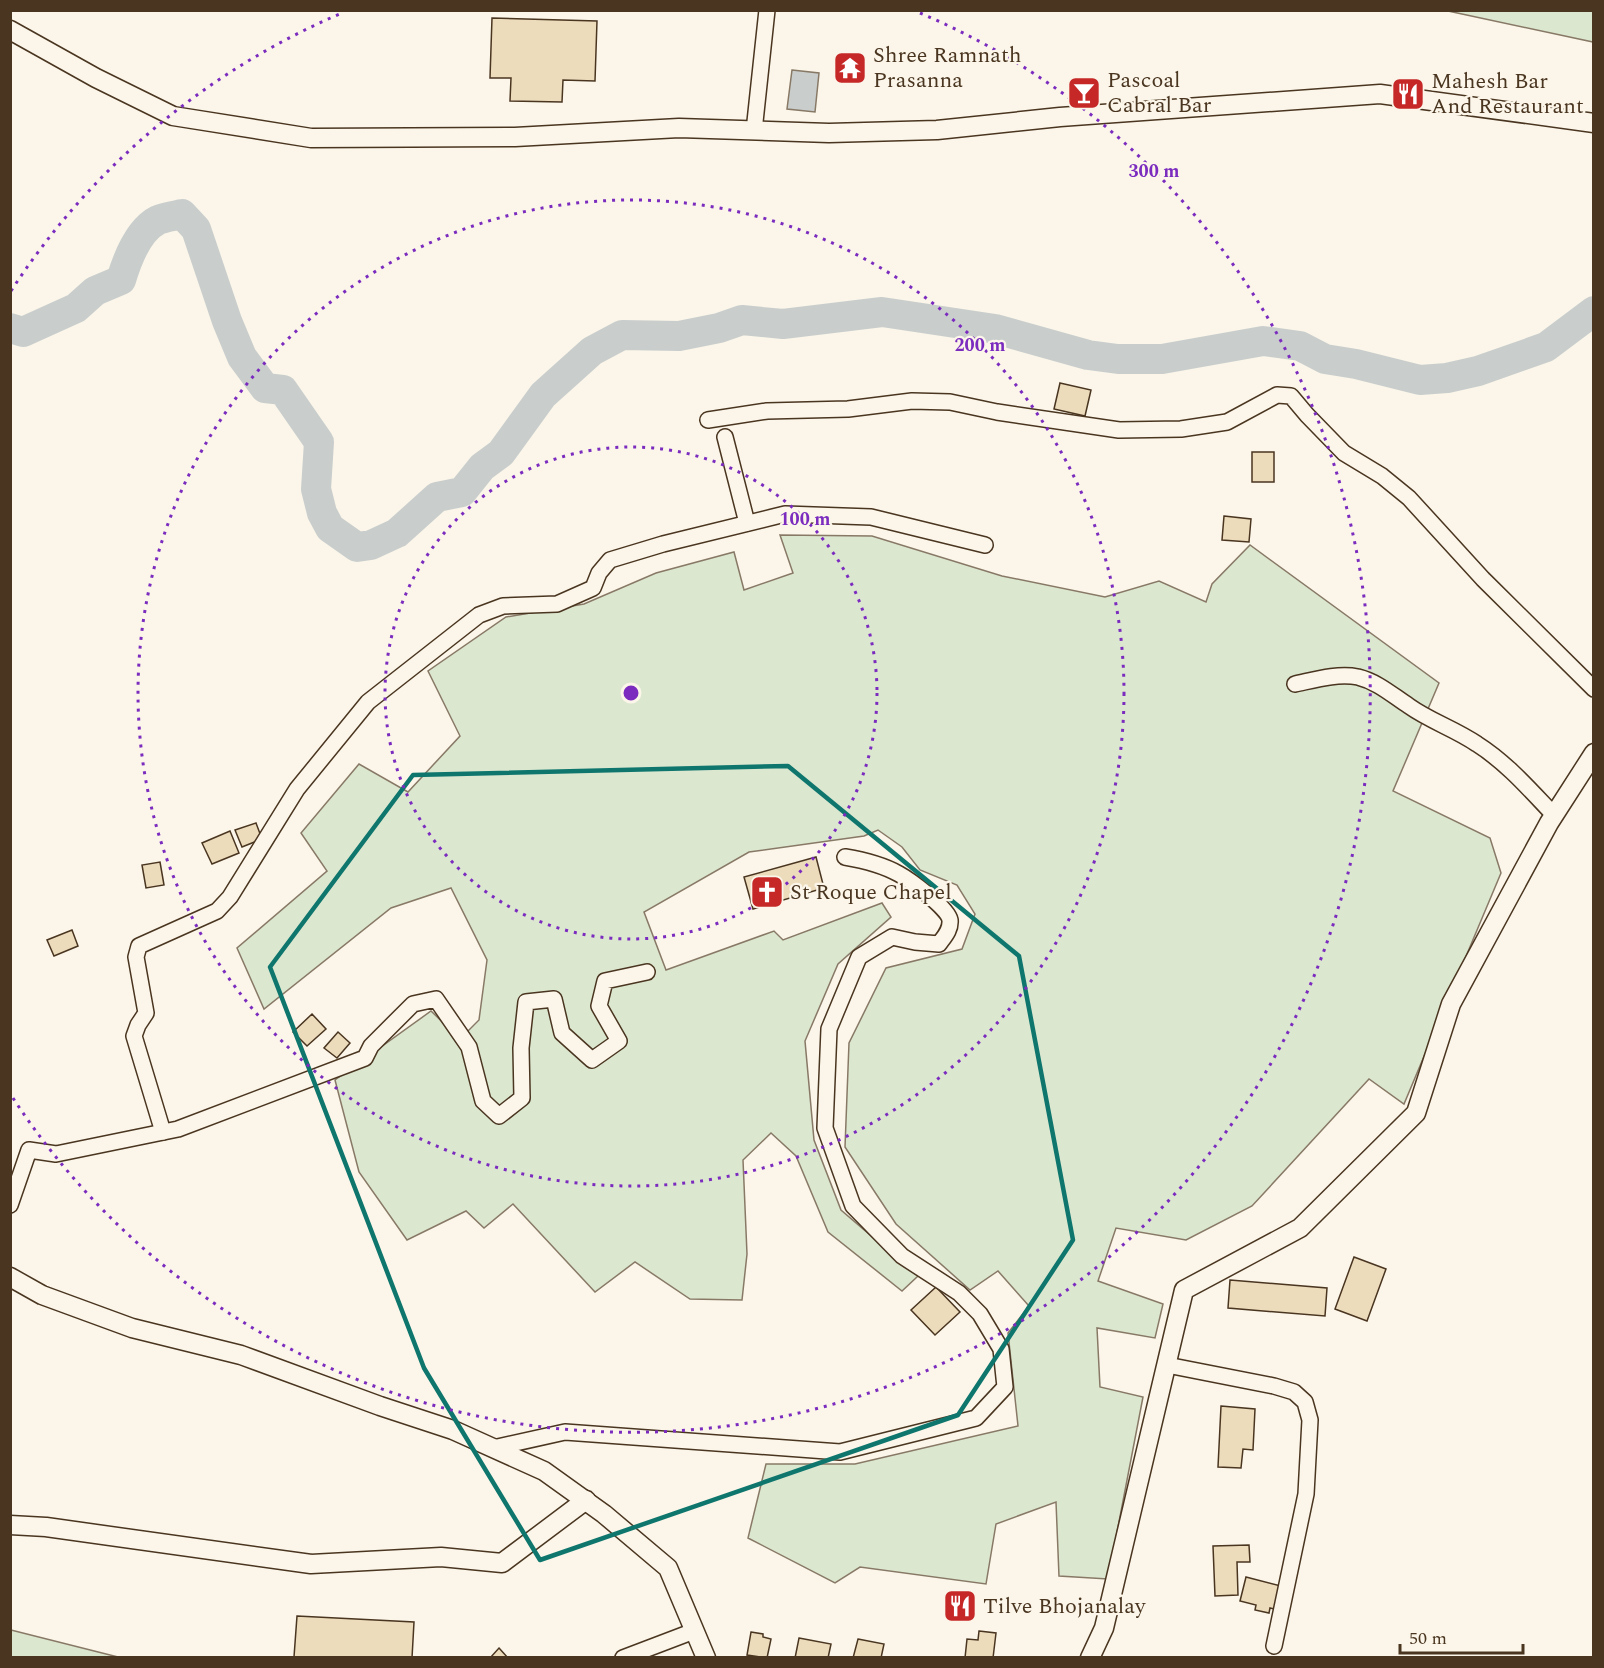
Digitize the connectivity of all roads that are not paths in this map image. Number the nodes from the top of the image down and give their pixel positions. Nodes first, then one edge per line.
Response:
1 (767, 10) edge
2 (10, 30) edge
3 (1593, 123) edge
4 (754, 131) junction
5 (708, 420) dead end
6 (724, 437) dead end
7 (747, 523) junction
8 (985, 545) dead end
9 (1294, 684) dead end
10 (1593, 689) edge
11 (1593, 753) edge
12 (1554, 815) junction
13 (845, 857) dead end
14 (647, 972) dead end
15 (163, 1132) junction
16 (10, 1205) edge
17 (10, 1277) edge
18 (1167, 1365) junction
19 (494, 1448) junction
20 (586, 1500) junction
21 (10, 1525) edge
22 (694, 1631) junction
23 (1274, 1646) dead end
24 (623, 1658) edge
25 (706, 1658) edge
26 (1090, 1658) edge

1 - 4 street
2 - 4 street
3 - 4 street
5 - 10 street
6 - 7 street
7 - 8 street
7 - 15 street
9 - 12 street
11 - 12 street
12 - 18 street
13 - 19 street
14 - 15 street
15 - 16 street
17 - 19 street
18 - 23 street
18 - 26 street
19 - 20 street
20 - 21 street
20 - 22 street
22 - 24 street
22 - 25 street

